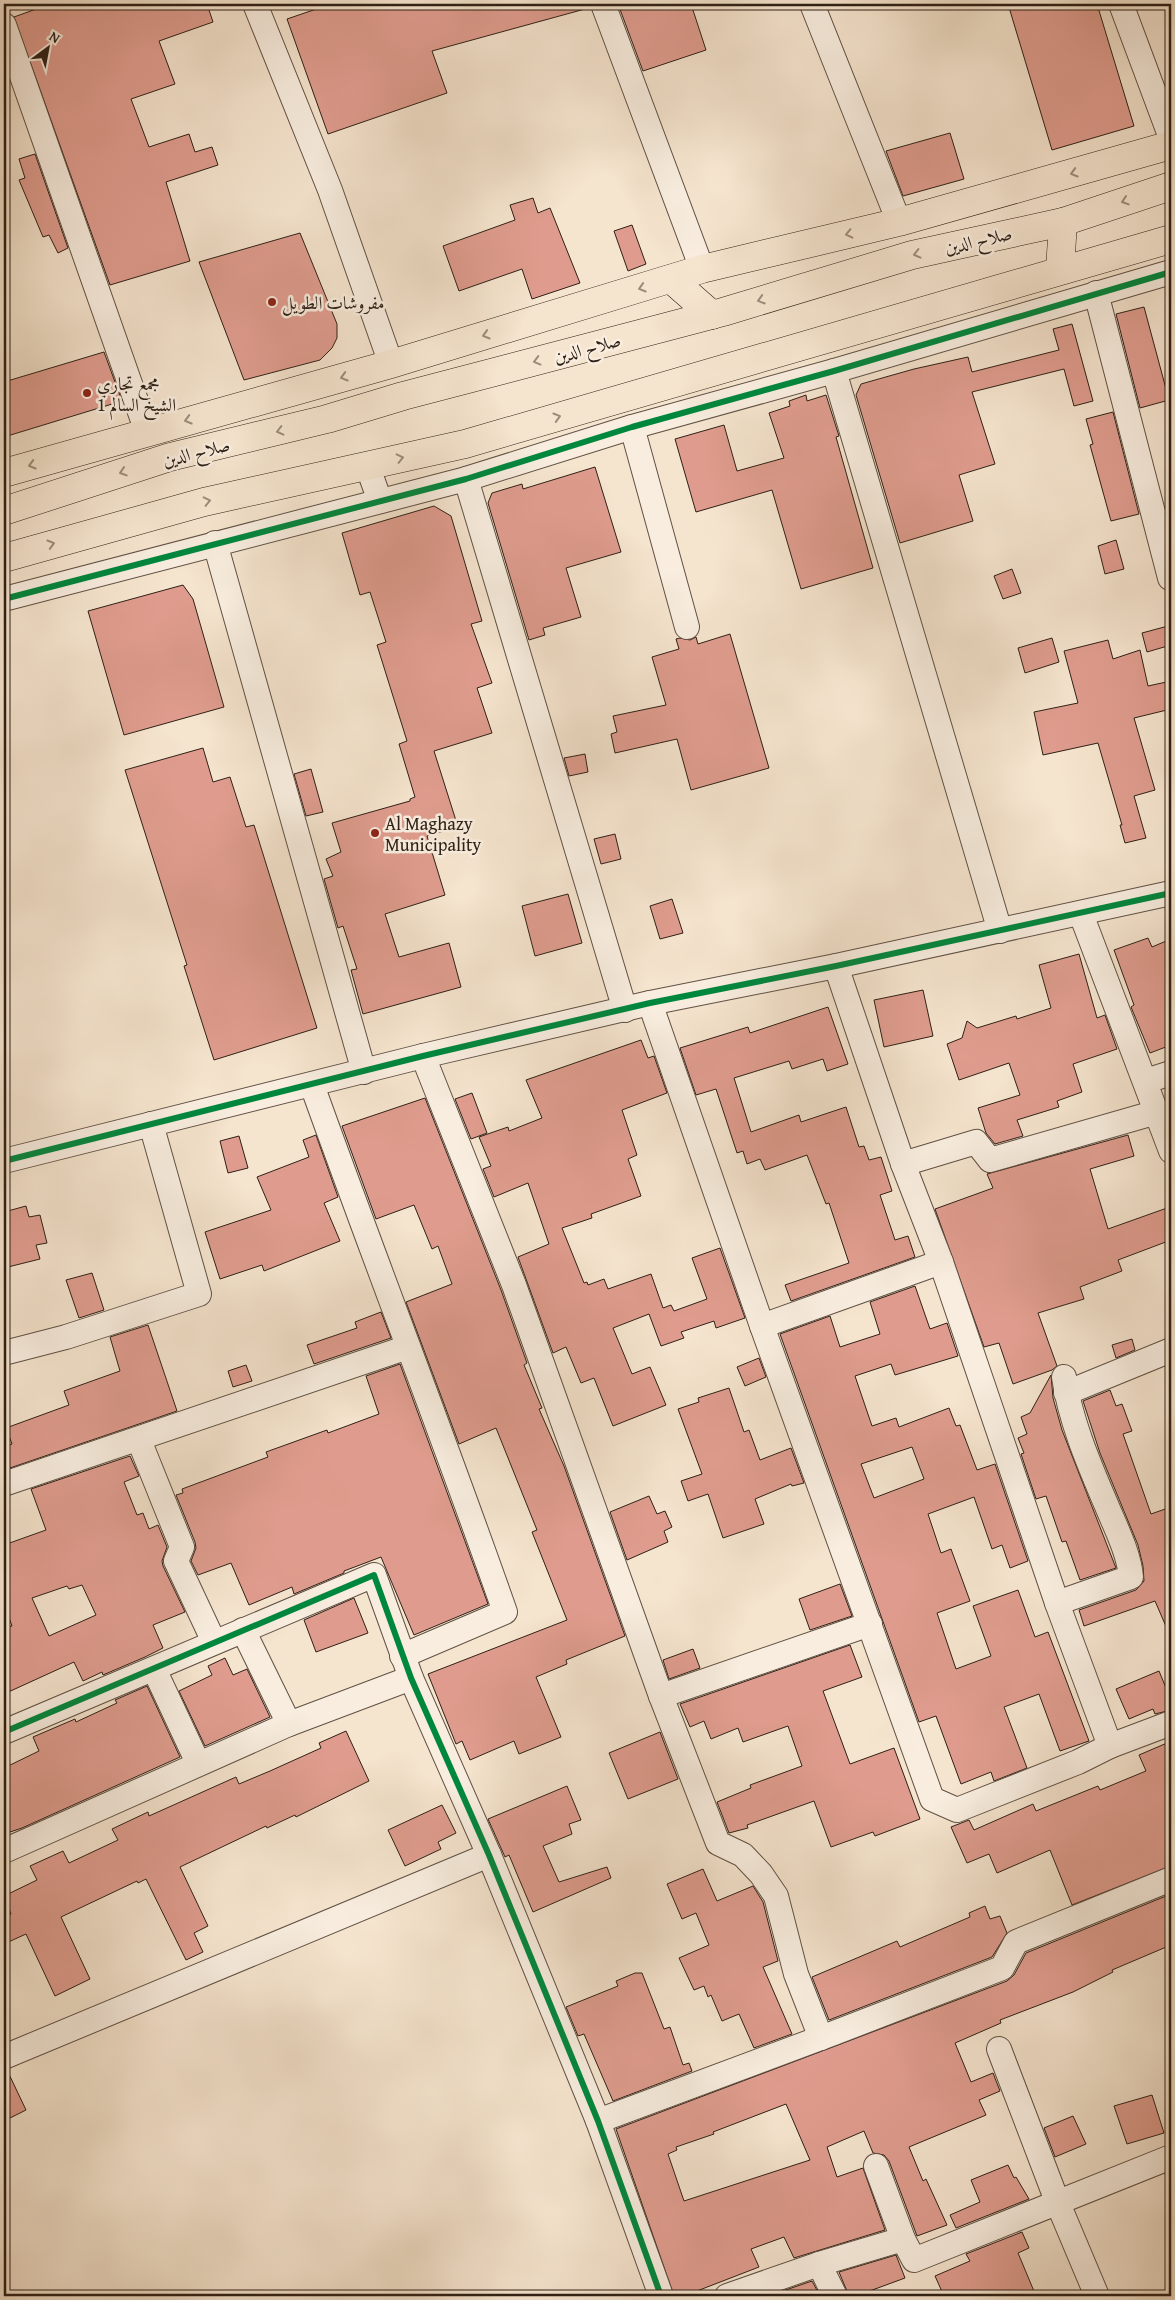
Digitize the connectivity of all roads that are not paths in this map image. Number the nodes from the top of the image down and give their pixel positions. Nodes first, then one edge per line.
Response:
1 (255, 4) edge
2 (603, 4) edge
3 (812, 4) edge
4 (1121, 4) edge
5 (4, 26) edge
6 (1171, 138) edge
7 (1171, 145) edge
8 (1171, 186) edge
9 (899, 222) junction
10 (1063, 222) junction
11 (1171, 239) edge
12 (702, 269) junction
13 (1060, 270) junction
14 (1171, 272) edge
15 (671, 279) junction
16 (1096, 293) junction
17 (712, 315) junction
18 (391, 364) junction
19 (834, 370) junction
20 (632, 427) junction
21 (147, 432) junction
22 (367, 466) junction
23 (4, 473) edge
24 (466, 479) junction
25 (380, 502) junction
26 (4, 511) edge
27 (216, 543) junction
28 (4, 558) edge
29 (1170, 578) edge
30 (4, 599) edge
31 (687, 627) dead end
32 (1171, 893) edge
33 (1081, 914) junction
34 (1000, 931) junction
35 (836, 966) junction
36 (650, 1003) junction
37 (625, 1010) junction
38 (424, 1056) junction
39 (364, 1072) junction
40 (1171, 1073) edge
41 (1146, 1081) junction
42 (312, 1085) junction
43 (1157, 1112) junction
44 (151, 1124) junction
45 (1171, 1152) edge
46 (4, 1161) edge
47 (903, 1164) junction
48 (941, 1262) junction
49 (762, 1326) junction
50 (408, 1346) junction
51 (1171, 1350) edge
52 (4, 1354) edge
53 (140, 1440) junction
54 (4, 1484) edge
55 (1057, 1603) junction
56 (870, 1624) junction
57 (243, 1630) junction
58 (214, 1642) junction
59 (406, 1667) junction
60 (154, 1668) junction
61 (661, 1696) junction
62 (1171, 1723) edge
63 (289, 1724) junction
64 (4, 1732) edge
65 (1110, 1746) junction
66 (198, 1763) junction
67 (4, 1851) edge
68 (489, 1855) junction
69 (1171, 1879) edge
70 (821, 2038) junction
71 (999, 2049) dead end
72 (4, 2057) edge
73 (598, 2121) junction
74 (1171, 2157) edge
75 (876, 2166) dead end
76 (1057, 2201) junction
77 (903, 2239) junction
78 (819, 2264) junction
79 (661, 2296) edge
80 (727, 2296) edge
81 (835, 2296) edge
82 (1097, 2296) edge

1 - 18 street
2 - 12 street
3 - 9 street
4 - 6 street
5 - 21 street
7 -> 9 main road
8 -> 10 main road, صلاح الدين
9 -> 12 main road
10 - 13 main road
10 -> 17 main road, صلاح الدين
11 - 13 main road
12 - 15 main road
22 -> 13 main road
14 - 16 street
15 - 17 main road
15 -> 18 main road
16 - 19 street
16 - 29 street
17 -> 26 main road, صلاح الدين
18 -> 21 main road
19 - 20 street
19 - 34 street
20 - 24 street
20 - 31 street
21 -> 23 main road
22 - 25 street
28 -> 22 main road
24 - 25 street
24 - 37 street
25 - 27 street
27 - 30 street
27 - 39 street
32 - 33 street
33 - 34 street
33 - 41 street
34 - 35 street
35 - 36 street
35 - 47 street
36 - 37 street
36 - 49 street
37 - 38 street
38 - 39 street
38 - 61 street
39 - 42 street
40 - 41 street
41 - 43 street
42 - 44 street
42 - 50 street
43 - 45 street
43 - 47 street
44 - 46 street
44 - 52 street
47 - 48 street
48 - 49 street
48 - 55 street
49 - 56 street
50 - 53 street
50 - 59 street
51 - 55 street
53 - 54 street
53 - 58 street
55 - 65 street
56 - 61 street
56 - 65 street
57 - 58 street
57 - 59 street
57 - 63 street
58 - 60 street
59 - 63 street
59 - 68 street
60 - 64 street
60 - 66 street
61 - 70 street
62 - 65 street
63 - 66 street
66 - 67 street
68 - 72 street
68 - 73 street
69 - 70 street
70 - 73 street
71 - 76 street
73 - 79 street
74 - 76 street
75 - 77 street
76 - 77 street
76 - 82 street
77 - 78 street
78 - 80 street
78 - 81 street

